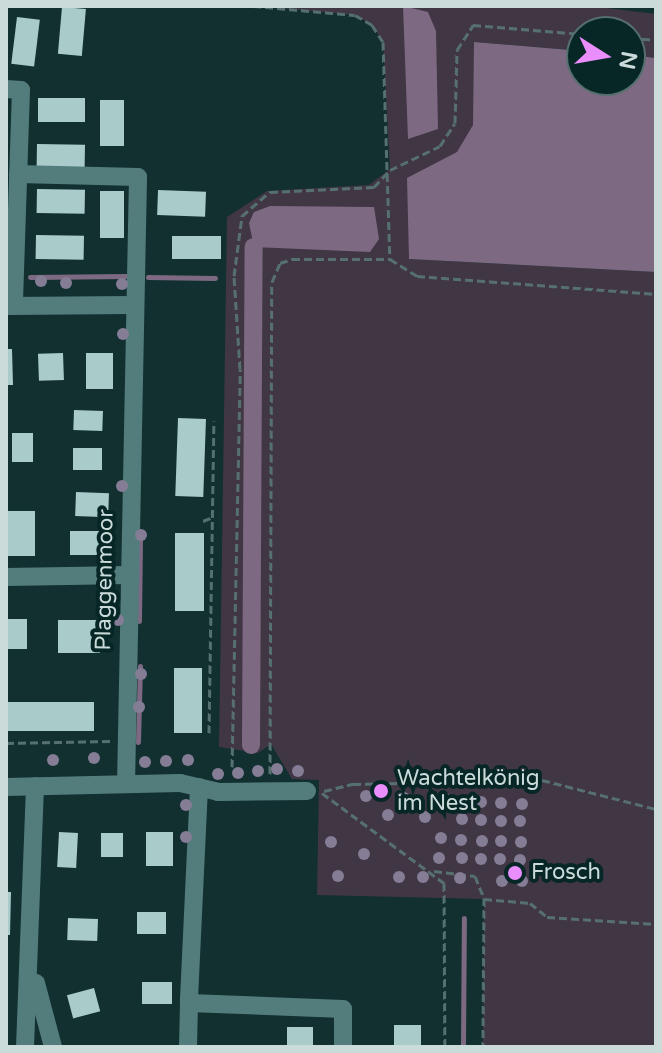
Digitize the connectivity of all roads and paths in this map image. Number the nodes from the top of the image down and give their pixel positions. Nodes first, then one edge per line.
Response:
1 (253, 6) edge
2 (566, 33) edge
3 (6, 89) edge
4 (390, 170) junction
5 (18, 174) junction
6 (390, 259) junction
7 (656, 294) edge
8 (133, 305) junction
9 (10, 306) edge
10 (214, 421) dead end
11 (213, 517) junction
12 (203, 521) dead end
13 (129, 575) junction
14 (6, 577) edge
15 (209, 733) dead end
16 (126, 741) junction
17 (6, 743) edge
18 (270, 765) dead end
19 (232, 767) dead end
20 (126, 784) junction
21 (35, 786) junction
22 (6, 787) edge
23 (199, 787) junction
24 (307, 791) dead end
25 (656, 809) edge
26 (434, 871) junction
27 (484, 899) junction
28 (656, 924) edge
29 (32, 969) junction
30 (189, 1003) junction
31 (25, 1047) edge
32 (53, 1047) edge
33 (188, 1047) edge
34 (343, 1047) edge
35 (445, 1047) edge
36 (483, 1047) edge

1 - 4 path
2 - 4 path
3 - 5 street
4 - 6 path
4 - 19 path
5 - 8 street, Plaggenmoor
5 - 9 street
6 - 7 path
6 - 18 path
8 - 9 street
8 - 13 street, Plaggenmoor
10 - 11 path
11 - 12 path
11 - 15 path
13 - 14 street
13 - 16 street, Plaggenmoor
16 - 17 path
16 - 20 street, Plaggenmoor
20 - 21 street
20 - 23 street
21 - 22 street
21 - 29 street
23 - 24 street
23 - 30 street
25 - 26 path
26 - 27 path
26 - 35 path
27 - 28 path
27 - 36 path
29 - 31 street
29 - 32 street
30 - 33 street
30 - 34 street

